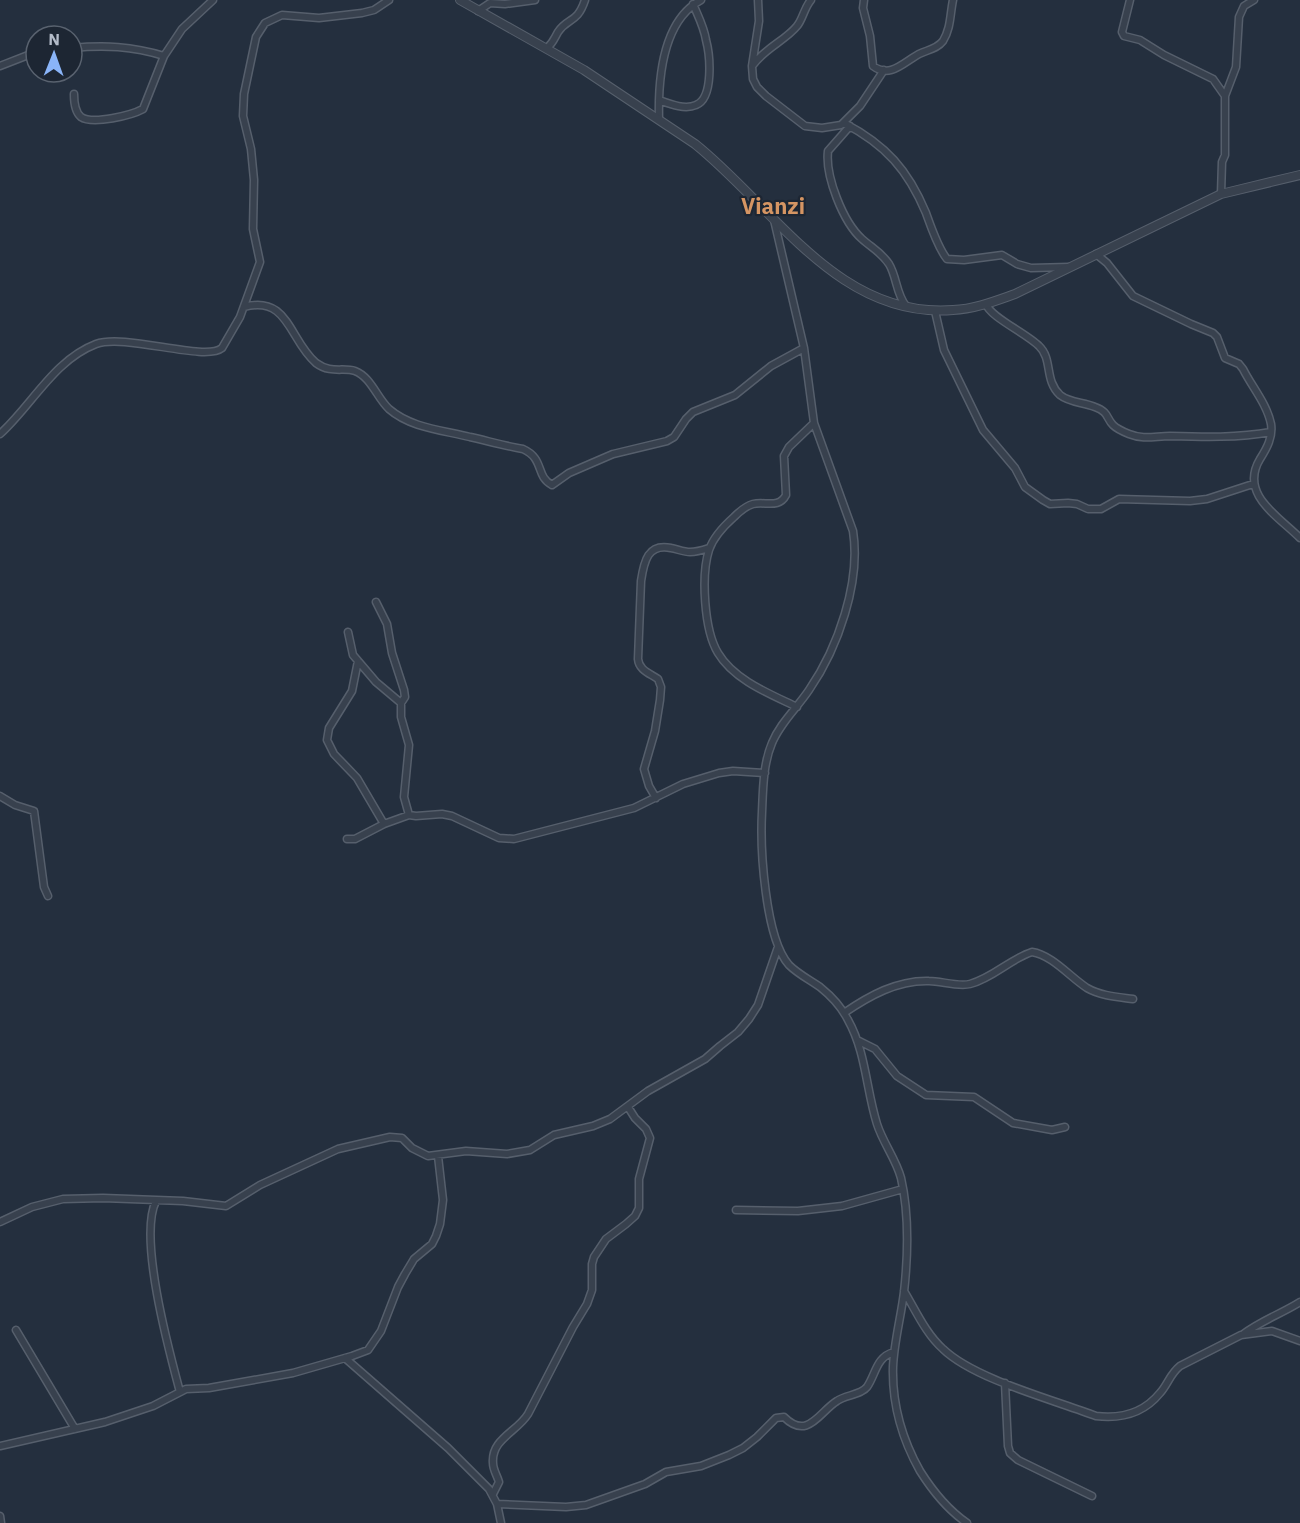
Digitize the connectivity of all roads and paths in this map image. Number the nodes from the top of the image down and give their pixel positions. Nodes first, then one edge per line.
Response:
1 (213, 0) edge
2 (389, 0) edge
3 (460, 0) edge
4 (532, 0) edge
5 (585, 0) edge
6 (701, 0) edge
7 (758, 0) edge
8 (811, 0) edge
9 (864, 0) edge
10 (953, 0) edge
11 (1130, 0) edge
12 (1254, 0) edge
13 (693, 4) junction
14 (478, 11) junction
15 (84, 47) edge
16 (547, 48) junction
17 (164, 56) junction
18 (24, 57) edge
19 (0, 66) edge
20 (752, 66) junction
21 (884, 70) junction
22 (74, 94) dead end
23 (1225, 96) junction
24 (660, 100) junction
25 (660, 120) junction
26 (847, 124) junction
27 (1300, 175) edge
28 (1221, 194) junction
29 (774, 220) junction
30 (1096, 254) junction
31 (1070, 267) junction
32 (986, 304) junction
33 (244, 307) junction
34 (906, 307) junction
35 (935, 311) junction
36 (804, 348) junction
37 (814, 423) junction
38 (1271, 432) junction
39 (0, 434) edge
40 (1253, 484) junction
41 (1300, 538) edge
42 (710, 548) junction
43 (376, 602) dead end
44 (348, 632) dead end
45 (358, 661) junction
46 (401, 704) junction
47 (797, 707) junction
48 (765, 773) junction
49 (0, 796) edge
50 (656, 798) junction
51 (409, 815) junction
52 (384, 824) junction
53 (347, 839) dead end
54 (48, 896) dead end
55 (778, 947) junction
56 (1133, 999) dead end
57 (844, 1013) junction
58 (859, 1041) junction
59 (628, 1107) junction
60 (1065, 1128) dead end
61 (438, 1156) junction
62 (903, 1189) junction
63 (156, 1201) junction
64 (736, 1210) dead end
65 (0, 1222) edge
66 (904, 1291) junction
67 (1300, 1302) edge
68 (16, 1330) dead end
69 (1241, 1335) junction
70 (1300, 1341) edge
71 (894, 1352) junction
72 (345, 1358) junction
73 (1005, 1383) junction
74 (180, 1392) junction
75 (75, 1428) junction
76 (0, 1446) edge
77 (493, 1494) junction
78 (1092, 1496) dead end
79 (497, 1504) junction
80 (0, 1516) edge
81 (1, 1523) edge
82 (501, 1523) edge
83 (967, 1523) edge

1 - 17 street
2 - 33 street
3 - 14 street
4 - 14 street
5 - 16 street
6 - 13 street
7 - 20 street
8 - 20 street
9 - 21 street
10 - 21 street
11 - 23 street
12 - 23 street
13 - 24 street
13 - 24 street
14 - 16 street
15 - 17 street
16 - 25 street
17 - 22 street
18 - 19 street
20 - 26 street
21 - 26 street
23 - 28 street
24 - 25 street
25 - 29 street
26 - 31 street
26 - 34 street
27 - 28 street
28 - 30 street
29 - 34 street
29 - 36 street
30 - 31 street
30 - 38 street
31 - 32 street
32 - 35 street
32 - 38 street
33 - 36 street
33 - 39 street
34 - 35 street
35 - 40 street
36 - 37 street
37 - 42 street
37 - 47 street
38 - 40 street
40 - 41 street
42 - 47 street
42 - 50 street
43 - 46 street
44 - 45 street
45 - 46 street
45 - 52 street
46 - 51 street
47 - 48 street
48 - 50 street
48 - 55 street
49 - 54 street
50 - 51 street
51 - 52 street
52 - 53 street
55 - 57 street
55 - 59 street
56 - 57 street
57 - 58 street
58 - 60 street
58 - 62 street
59 - 61 street
59 - 77 street
61 - 63 street
61 - 72 street
62 - 64 street
62 - 66 street
63 - 65 street
63 - 74 street
66 - 71 street
66 - 73 street
67 - 69 street
68 - 75 street
69 - 70 street
69 - 73 street
71 - 79 street
71 - 83 street
72 - 74 street
72 - 77 street
73 - 78 street
74 - 75 street
75 - 76 street
77 - 79 street
79 - 82 street
80 - 81 street

